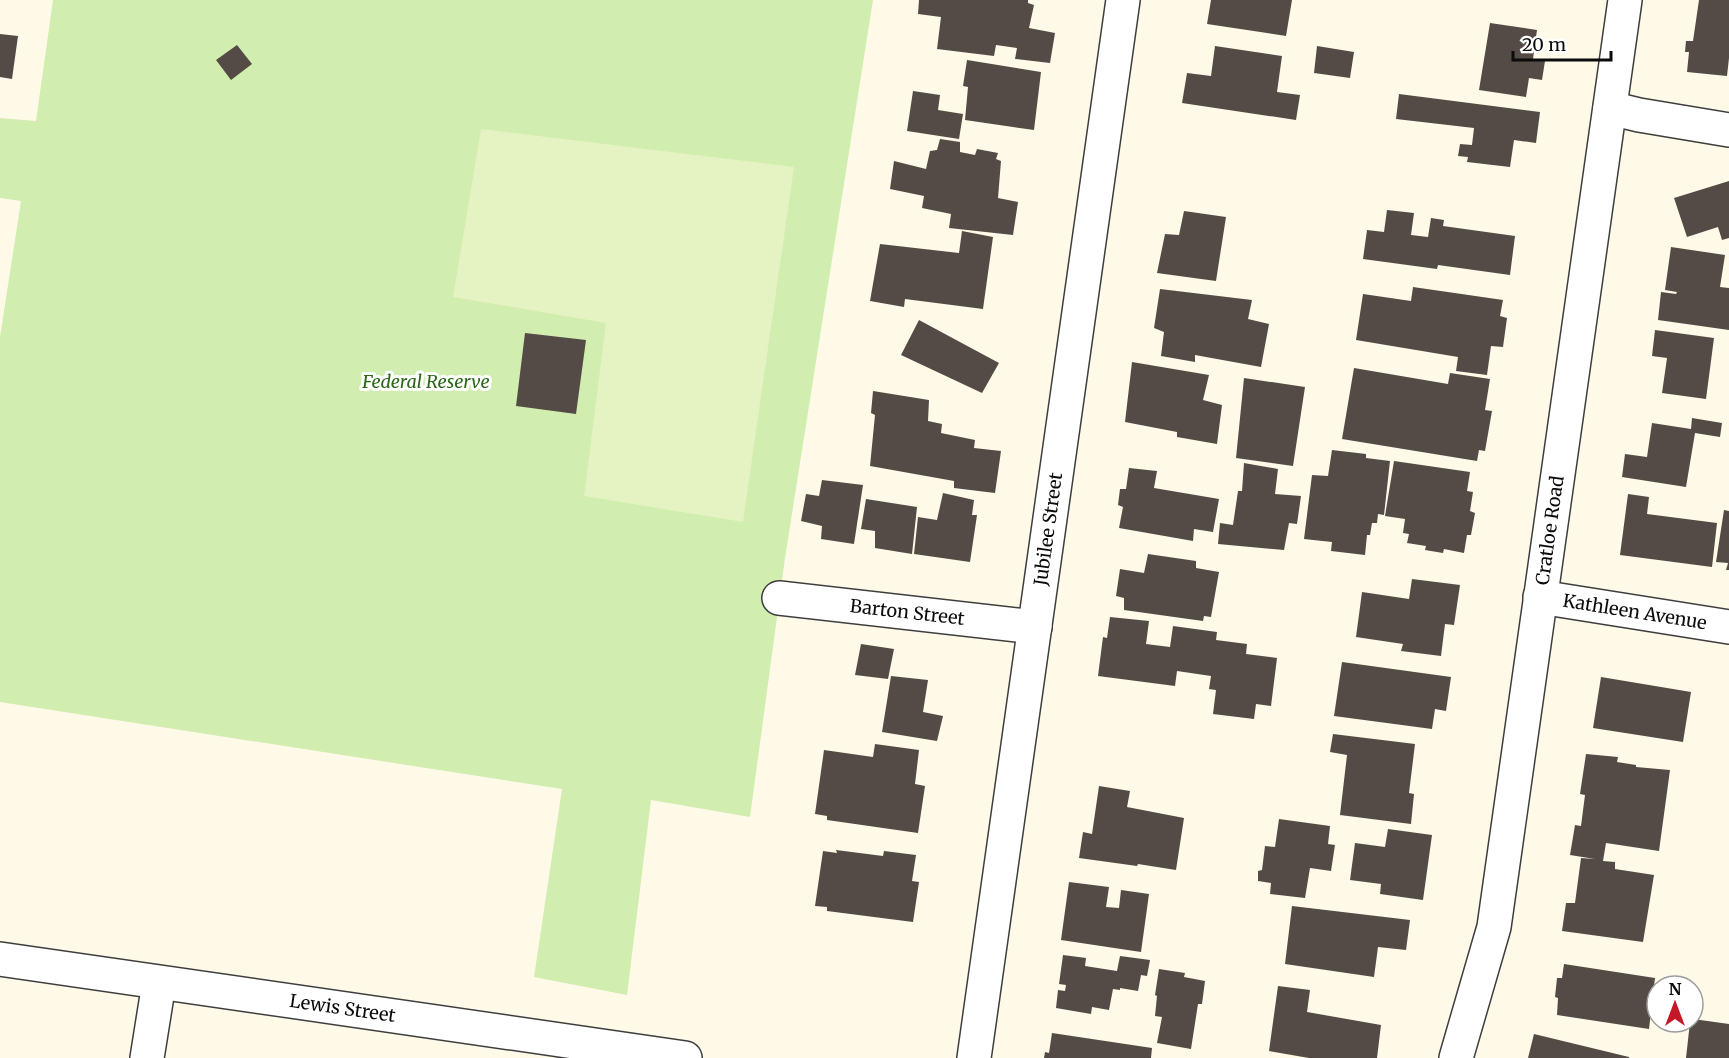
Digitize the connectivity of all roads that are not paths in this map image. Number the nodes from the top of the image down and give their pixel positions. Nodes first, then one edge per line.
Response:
1 (1123, 0) edge
2 (1625, 0) edge
3 (1610, 108) junction
4 (1729, 130) edge
5 (1540, 597) junction
6 (779, 598) dead end
7 (1035, 627) junction
8 (1729, 627) edge
9 (0, 959) edge
10 (159, 983) junction
11 (579, 1051) edge
12 (147, 1058) edge
13 (685, 1058) edge
14 (974, 1058) edge
15 (1456, 1058) edge

1 - 7 street, Jubilee Street
2 - 3 street, Cratloe Road
3 - 4 street
3 - 5 street, Cratloe Road
5 - 8 street, Kathleen Avenue
5 - 15 street, Cratloe Road
6 - 7 street, Barton Street
7 - 14 street, Jubilee Street
9 - 10 street, Lewis Street
10 - 11 street, Lewis Street
10 - 12 street
11 - 13 street, Lewis Street

